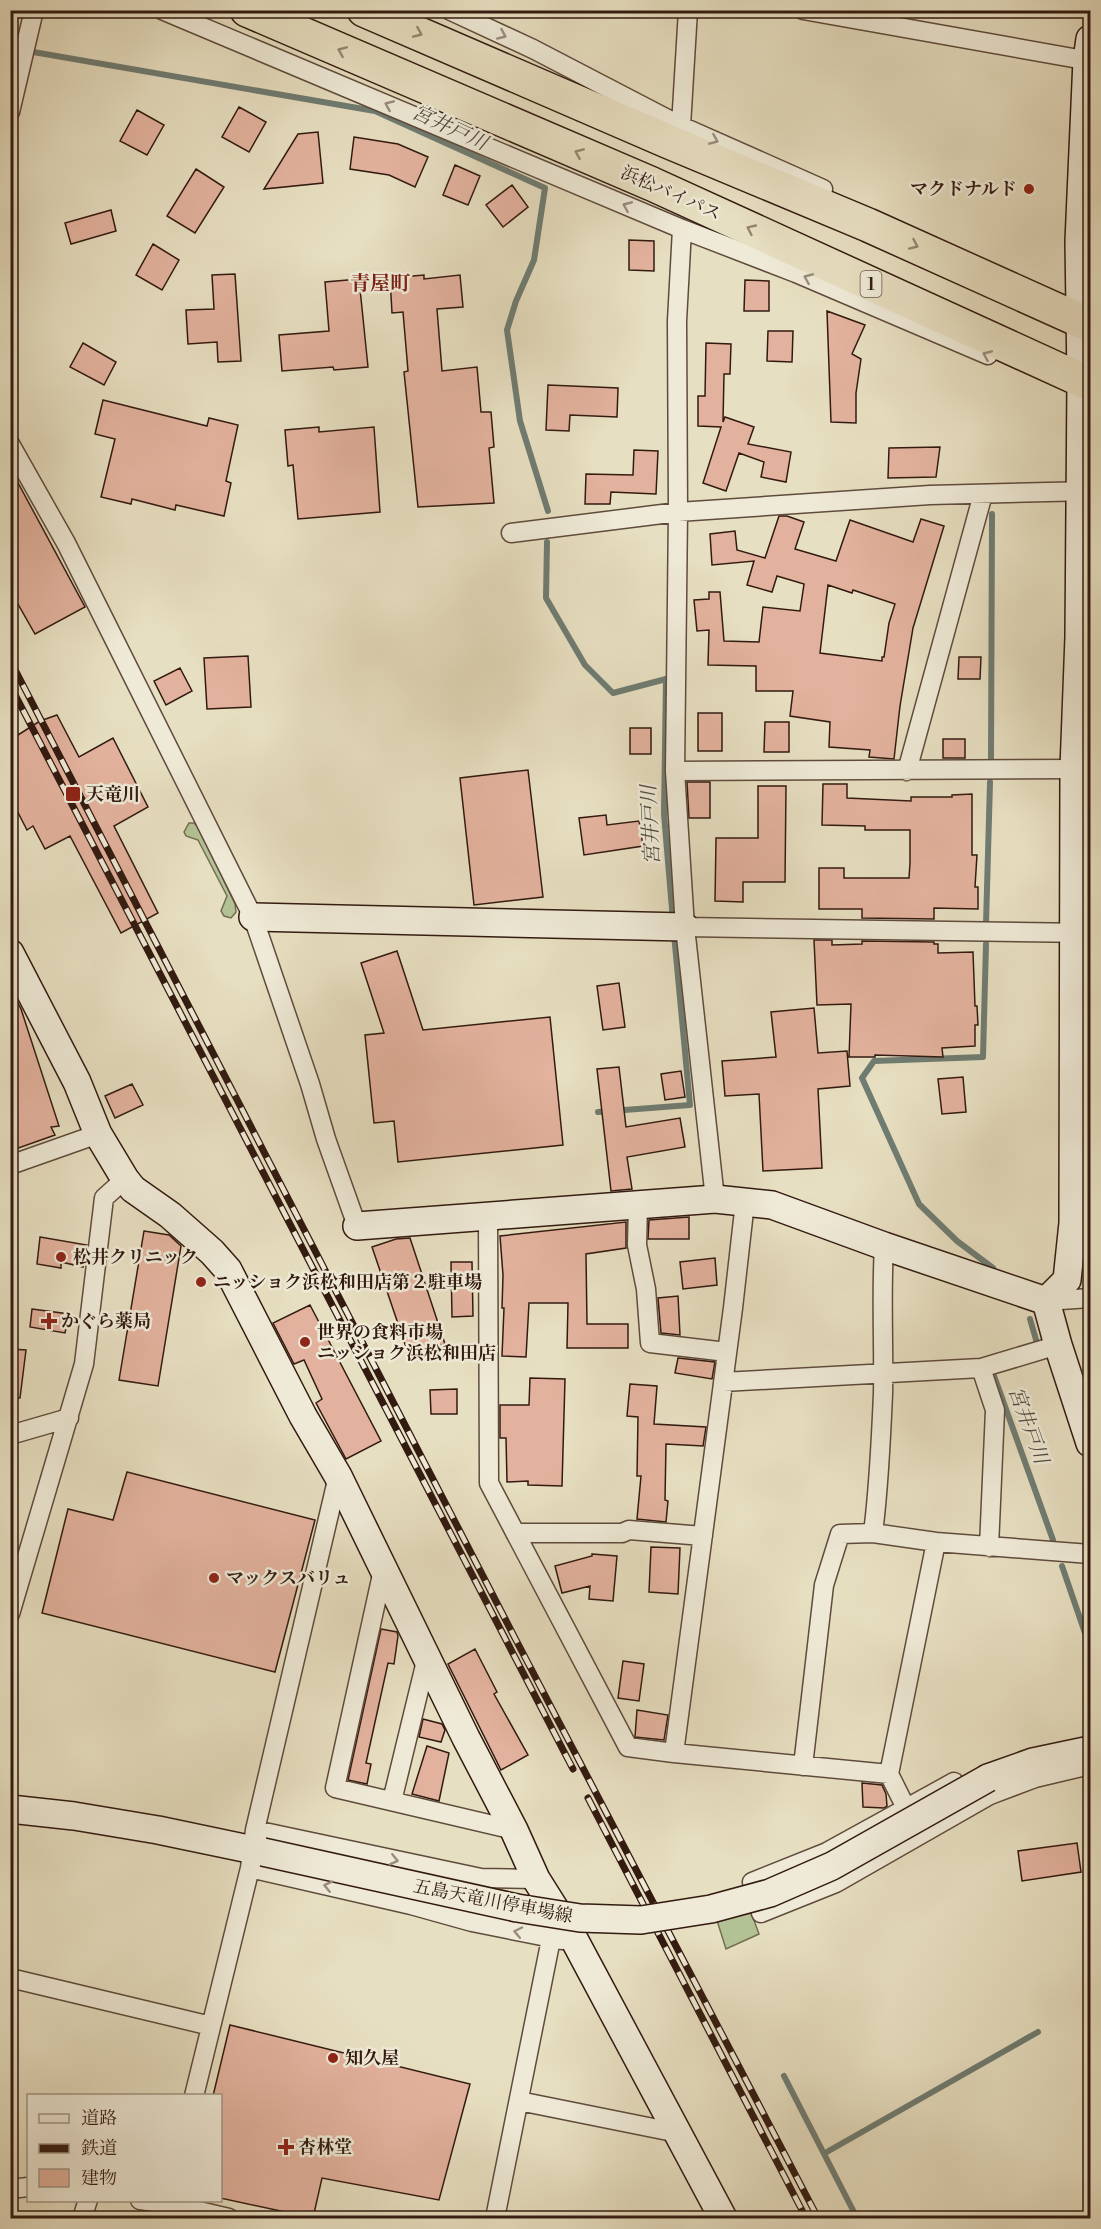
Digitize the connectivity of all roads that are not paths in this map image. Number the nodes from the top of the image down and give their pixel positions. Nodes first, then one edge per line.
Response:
1 (34, 10) edge
2 (162, 10) edge
3 (247, 10) edge
4 (364, 10) edge
5 (449, 10) edge
6 (688, 10) edge
7 (804, 10) edge
8 (1089, 53) edge
9 (10, 112) edge
10 (681, 126) junction
11 (868, 225) junction
12 (682, 229) junction
13 (1085, 322) edge
14 (1084, 386) edge
15 (10, 444) edge
16 (1085, 491) edge
17 (983, 494) junction
18 (678, 512) junction
19 (511, 533) dead end
20 (1083, 734) edge
21 (1074, 769) junction
22 (675, 771) junction
23 (907, 771) junction
24 (253, 917) junction
25 (679, 927) junction
26 (1081, 933) edge
27 (13, 965) edge
28 (98, 1134) junction
29 (10, 1165) edge
30 (125, 1179) junction
31 (715, 1199) junction
32 (745, 1202) junction
33 (638, 1204) junction
34 (488, 1215) junction
35 (357, 1226) joint
36 (884, 1246) junction
37 (1090, 1298) edge
38 (1046, 1301) junction
39 (1046, 1348) junction
40 (727, 1352) junction
41 (981, 1368) junction
42 (883, 1372) junction
43 (723, 1382) junction
44 (69, 1418) junction
45 (10, 1435) edge
46 (1090, 1443) edge
47 (338, 1476) junction
48 (515, 1533) junction
49 (873, 1533) junction
50 (703, 1536) junction
51 (936, 1542) junction
52 (989, 1547) junction
53 (1090, 1554) edge
54 (384, 1570) junction
55 (10, 1614) edge
56 (427, 1656) junction
57 (1090, 1744) edge
58 (1090, 1750) edge
59 (674, 1754) junction
60 (1090, 1765) edge
61 (803, 1766) junction
62 (889, 1774) junction
63 (392, 1801) junction
64 (906, 1808) junction
65 (10, 1809) edge
66 (514, 1830) junction
67 (255, 1850) junction
68 (536, 1879) junction
69 (563, 1940) junction
70 (10, 1978) edge
71 (211, 2026) junction
72 (194, 2094) edge
73 (519, 2101) junction
74 (678, 2133) junction
75 (27, 2187) edge
76 (10, 2189) edge
77 (87, 2202) edge
78 (147, 2202) edge
79 (168, 2208) edge
80 (82, 2218) edge
81 (229, 2218) edge
82 (495, 2218) edge
83 (723, 2218) edge

1 - 9 street
12 -> 2 street
14 -> 3 highway, 浜松バイパス / 1
4 -> 11 highway
5 -> 10 street
6 - 10 street
7 - 8 street
8 - 13 street
10 -> 11 street
11 -> 13 highway
14 -> 12 street
12 - 18 street
13 - 14 street
14 - 16 street
15 - 24 street
16 - 17 street
16 - 20 street
17 - 18 street
17 - 23 street
18 - 19 street
18 - 22 street
20 - 21 street
21 - 23 street
21 - 26 street
22 - 23 street
22 - 25 street
24 - 25 street
24 - 35 street
25 - 26 street
25 - 31 street
26 - 38 street
27 - 28 street
28 - 29 street
28 - 30 street
30 - 44 street
30 - 47 street
31 - 32 street
31 - 33 street
32 - 36 street
32 - 40 street
33 - 34 street
33 - 40 street
34 - 35 street
34 - 48 street
36 - 38 street
36 - 42 street
37 - 38 street
38 - 39 street
39 - 41 street
39 - 46 street
40 - 43 street
41 - 42 street
41 - 52 street
42 - 43 street
42 - 49 street
43 - 50 street
44 - 45 street
44 - 55 street
47 - 54 street
47 - 67 street
48 - 50 street
48 - 59 street
49 - 51 street
49 - 61 street
50 - 59 street
51 - 52 street
51 - 62 street
52 - 53 street
54 - 56 street
54 - 63 street
56 - 63 street
56 - 66 street
57 - 64 street
58 - 67 street, 五島天竜川停車場線, bridge
59 - 61 street
60 - 64 street
61 - 62 street
62 - 64 street
63 - 66 street
65 - 67 street, 五島天竜川停車場線
66 - 68 street
67 -> 68 street
69 -> 67 street
67 - 71 street
68 - 69 street
69 - 73 street
69 - 74 street
70 - 71 street
71 - 72 street
73 - 74 street
73 - 82 street
74 - 83 street
75 - 76 street
77 - 80 street
78 - 79 street
79 - 81 street

